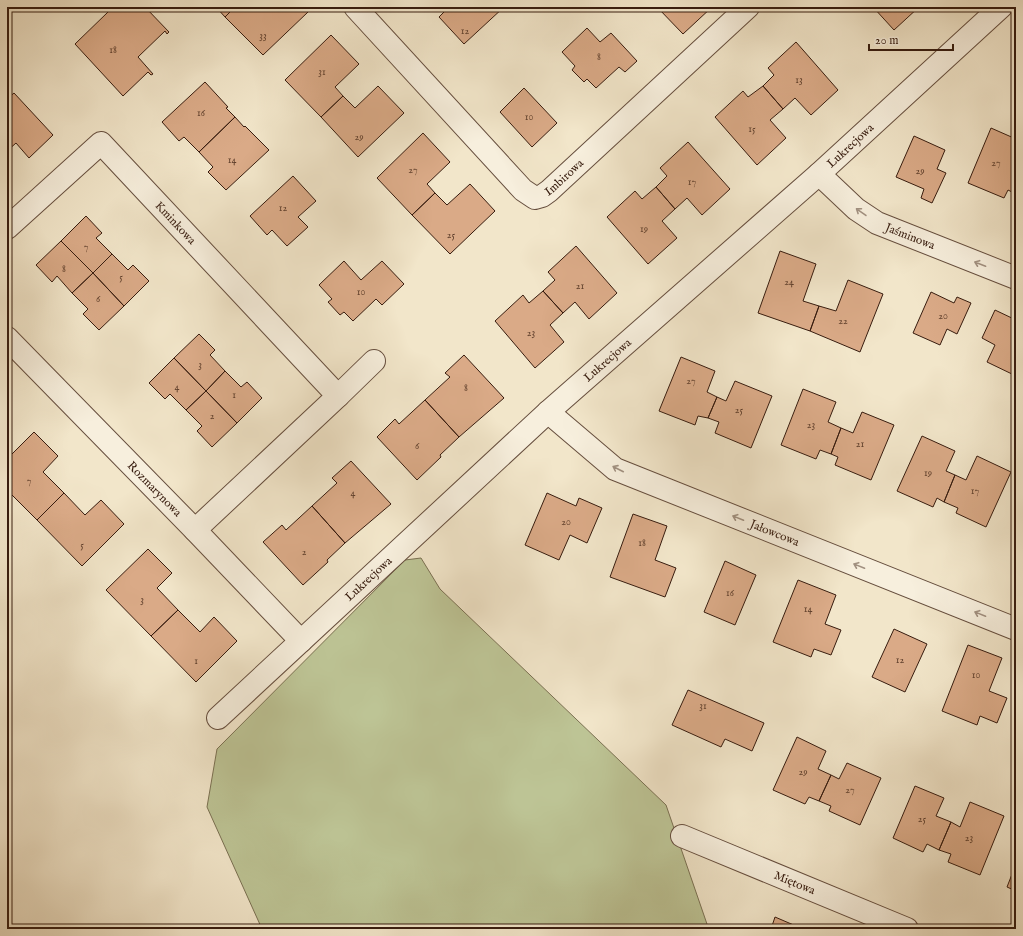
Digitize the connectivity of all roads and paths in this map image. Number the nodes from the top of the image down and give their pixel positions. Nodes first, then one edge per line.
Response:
1 (355, 7) edge
2 (748, 7) edge
3 (1001, 7) edge
4 (818, 174) junction
5 (7, 228) edge
6 (1016, 278) edge
7 (7, 338) edge
8 (374, 362) dead end
9 (338, 396) junction
10 (548, 412) junction
11 (195, 530) junction
12 (1016, 629) edge
13 (301, 641) junction
14 (218, 718) dead end
15 (682, 836) dead end
16 (907, 929) edge

1 - 2 street, Imbirowa
3 - 4 street, Lukrecjowa
6 -> 4 street, Jaśminowa
4 - 10 street, Lukrecjowa
5 - 9 street, Kminkowa
7 - 11 street, Rozmarynowa
8 - 9 street
9 - 11 street
12 -> 10 street, Jałowcowa
10 - 13 street, Lukrecjowa
11 - 13 street, Rozmarynowa
13 - 14 street, Lukrecjowa
15 - 16 street, Miętowa

